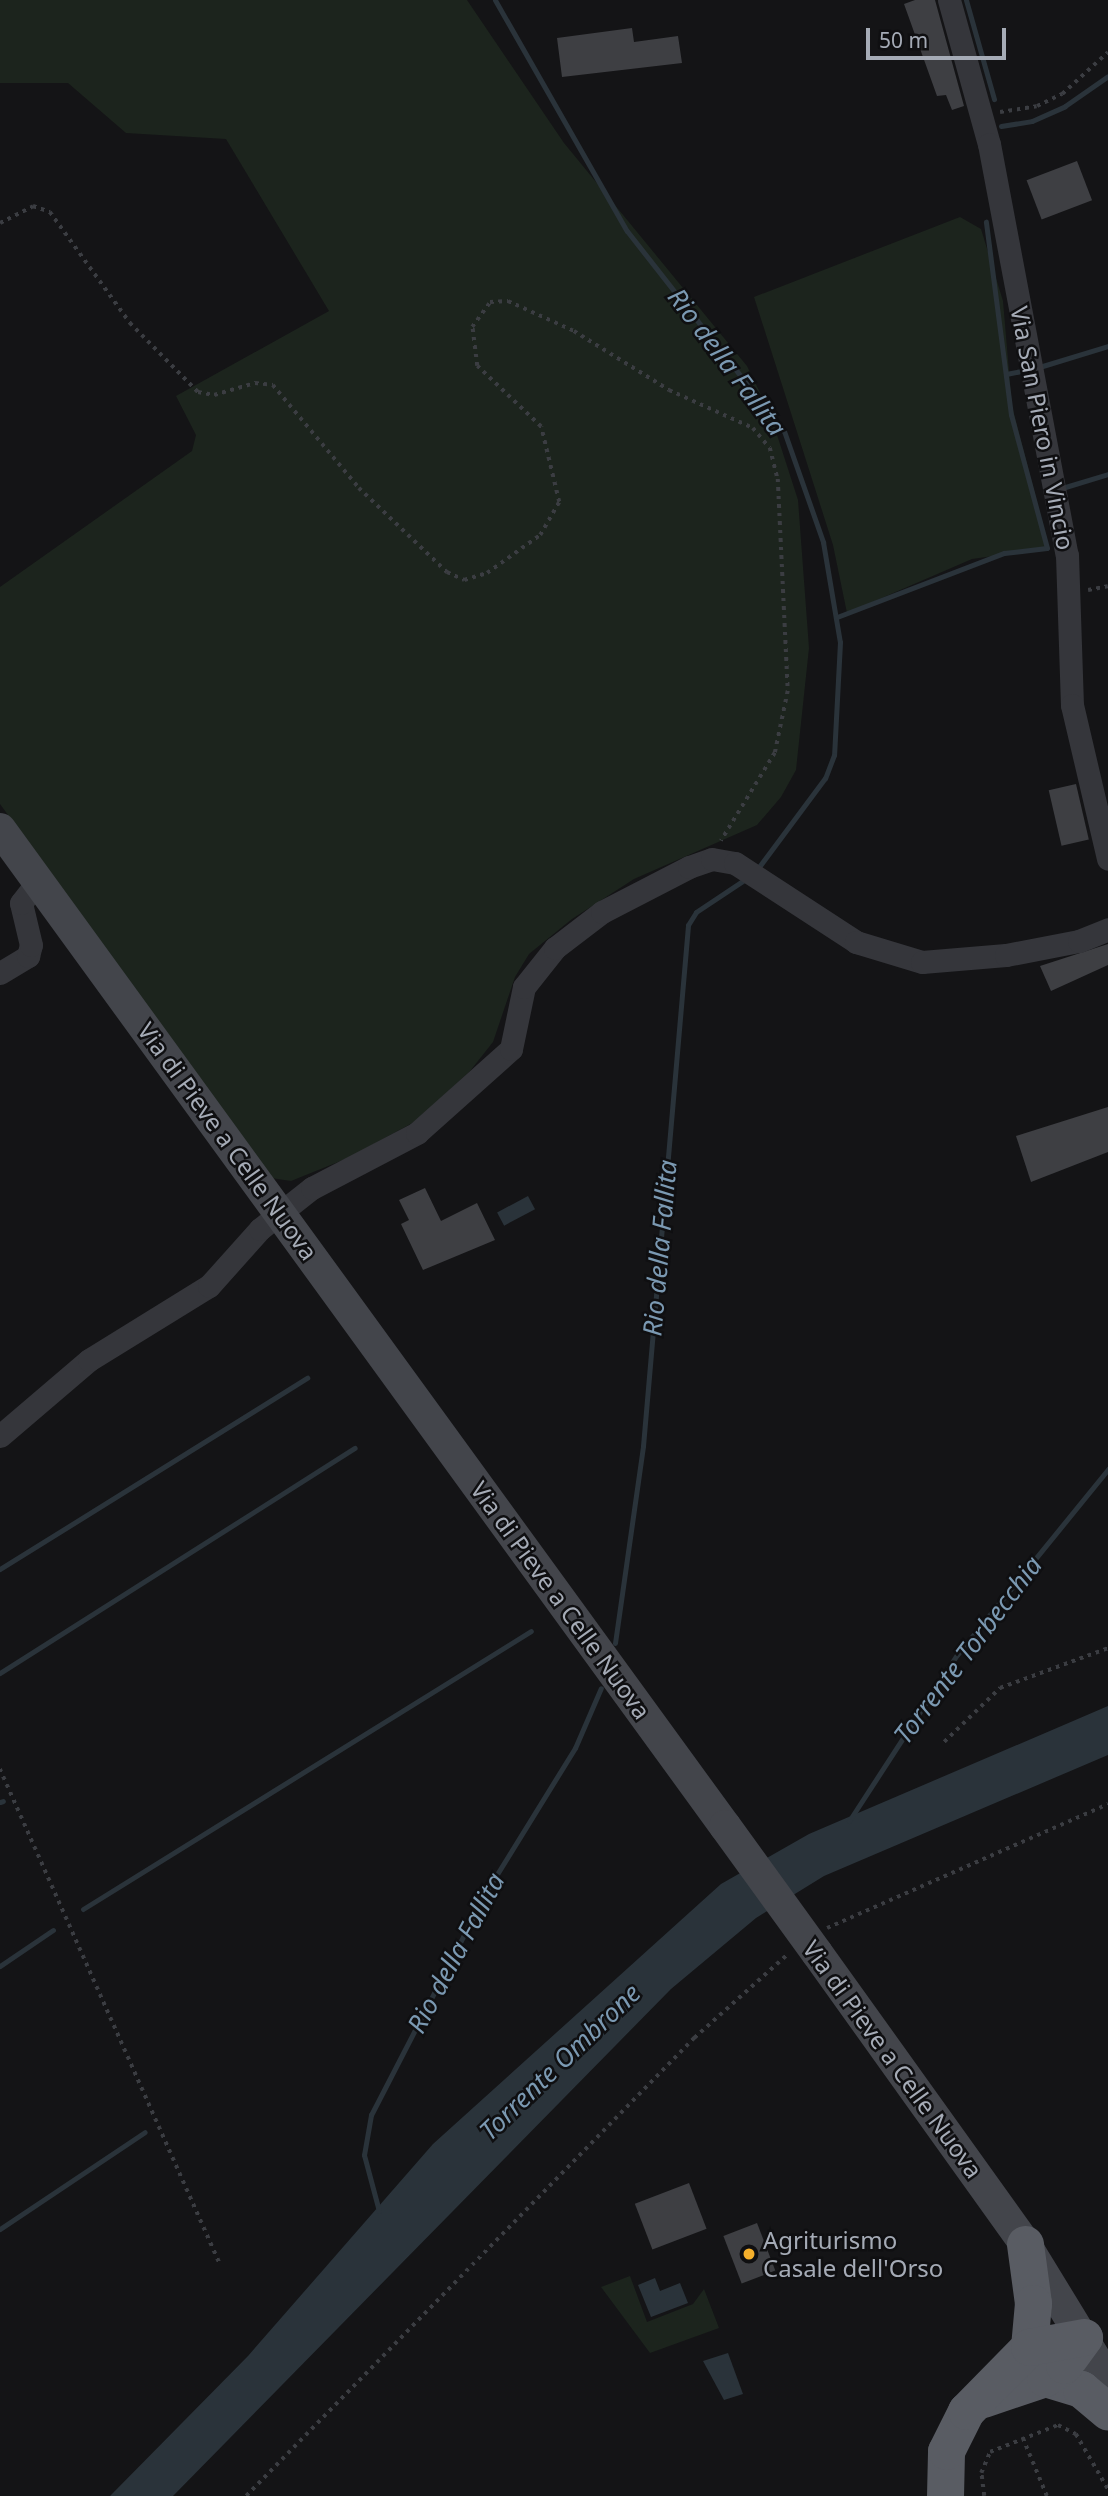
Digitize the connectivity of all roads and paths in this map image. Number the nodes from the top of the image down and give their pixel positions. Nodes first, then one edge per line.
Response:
1 (949, 0) edge
2 (1108, 52) edge
3 (982, 114) junction
4 (0, 223) edge
5 (0, 830) edge
6 (712, 859) junction
7 (1108, 859) edge
8 (38, 881) junction
9 (1108, 929) edge
10 (0, 972) edge
11 (280, 1212) junction
12 (0, 1437) edge
13 (1108, 1648) edge
14 (944, 1742) dead end
15 (0, 1769) edge
16 (1108, 1804) edge
17 (809, 1945) junction
18 (1025, 2244) junction
19 (220, 2264) dead end
20 (1037, 2363) junction
21 (1100, 2363) edge
22 (1108, 2412) edge
23 (1023, 2438) junction
24 (1108, 2488) edge
25 (246, 2496) edge
26 (945, 2496) edge
27 (984, 2496) edge
28 (1046, 2496) edge

1 - 3 street, Via San Piero in Vincio
2 - 3 path
3 - 7 street, Via San Piero in Vincio
4 - 6 path
5 - 8 main road, Via di Pieve a Celle Nuova
6 - 9 street
6 - 11 street
8 - 10 street
8 - 11 main road, Via di Pieve a Celle Nuova
11 - 12 street
11 - 17 main road, Via di Pieve a Celle Nuova, bridge
13 - 14 path
15 - 19 path
16 - 17 path
17 - 18 main road, Via di Pieve a Celle Nuova
17 - 25 path
18 - 20 highway
18 - 21 main road, Via di Pieve a Celle Nuova
20 - 21 highway
20 - 22 highway
20 - 26 highway
23 - 24 path
23 - 27 path
23 - 28 path

